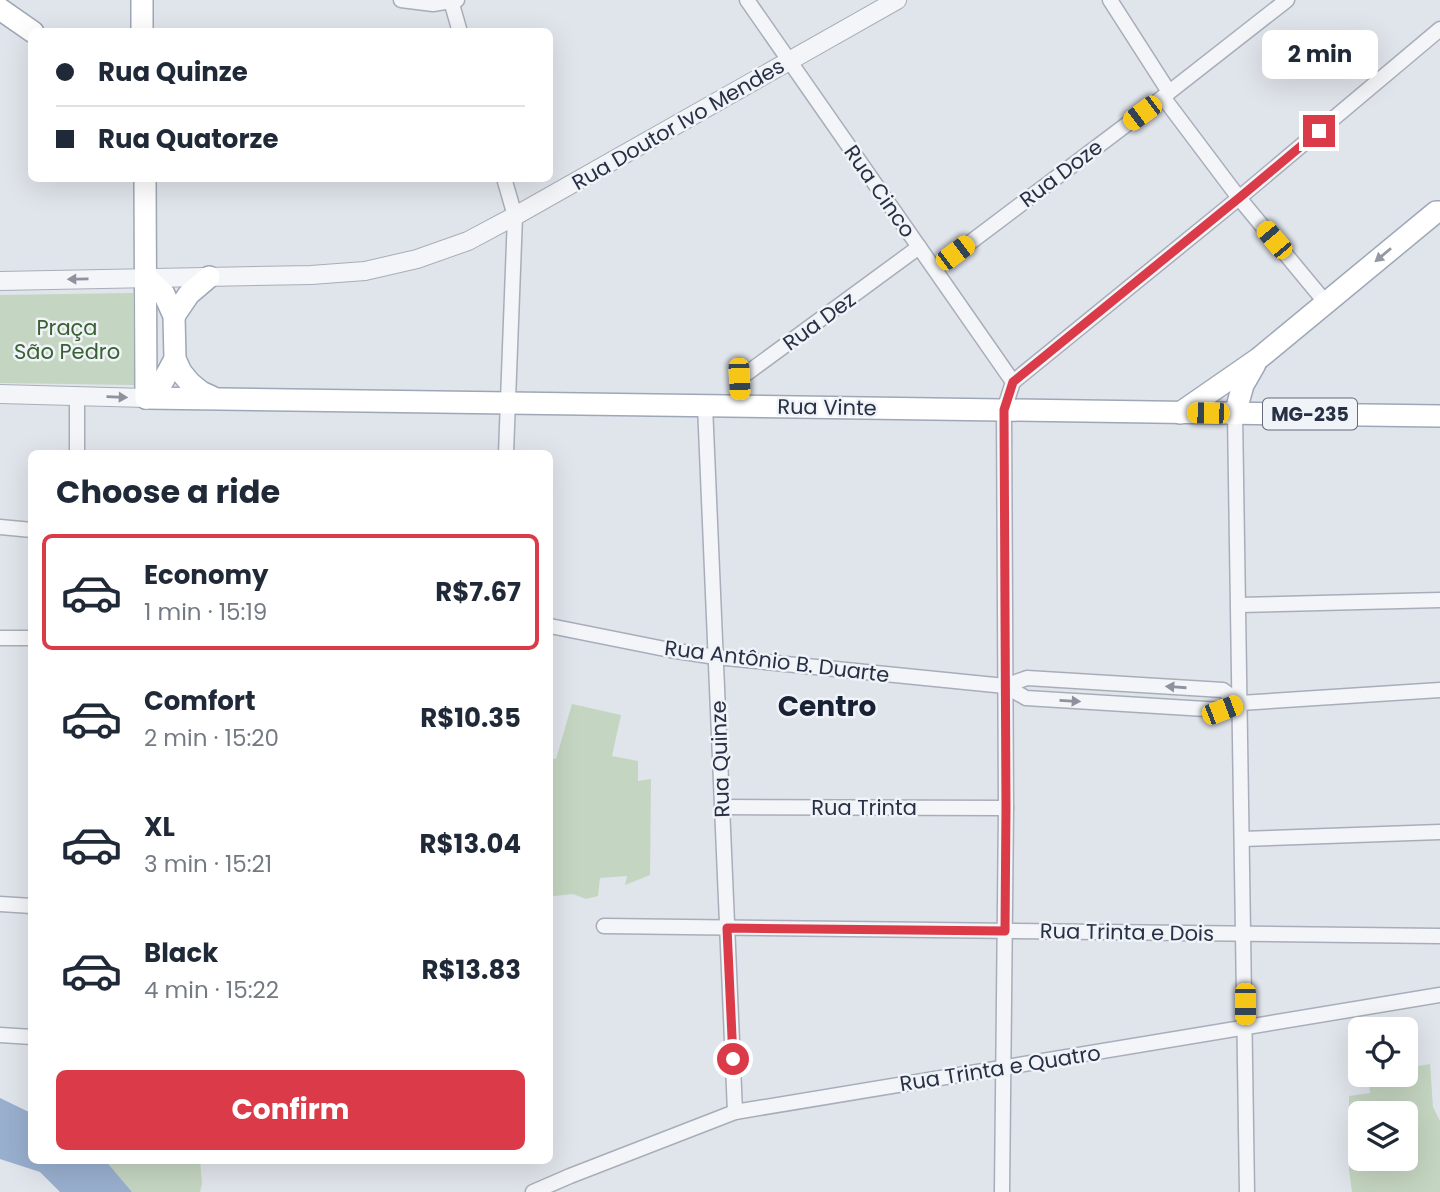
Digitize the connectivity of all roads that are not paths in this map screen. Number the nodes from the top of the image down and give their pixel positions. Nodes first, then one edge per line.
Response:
1 (142, 0) edge
2 (401, 0) edge
3 (747, 0) edge
4 (897, 0) edge
5 (1110, 0) edge
6 (1287, 0) edge
7 (454, 1) edge
8 (0, 9) edge
9 (142, 28) edge
10 (459, 28) edge
11 (28, 29) edge
12 (1440, 29) edge
13 (790, 61) junction
14 (1166, 94) junction
15 (145, 182) edge
16 (505, 182) edge
17 (1239, 198) junction
18 (1439, 211) edge
19 (515, 216) junction
20 (919, 247) junction
21 (934, 269) junction
22 (209, 277) junction
23 (146, 278) junction
24 (0, 281) edge
25 (1326, 303) junction
26 (174, 316) junction
27 (146, 338) junction
28 (174, 338) junction
29 (175, 359) junction
30 (1258, 359) junction
31 (1013, 382) junction
32 (0, 394) edge
33 (77, 395) junction
34 (146, 398) junction
35 (214, 398) junction
36 (508, 402) junction
37 (705, 405) junction
38 (741, 405) junction
39 (1004, 410) junction
40 (1180, 413) junction
41 (1235, 414) junction
42 (1440, 416) edge
43 (77, 450) edge
44 (506, 450) edge
45 (0, 527) edge
46 (28, 530) edge
47 (1440, 600) edge
48 (1238, 604) junction
49 (553, 627) edge
50 (0, 638) edge
51 (28, 638) edge
52 (716, 657) junction
53 (1005, 686) junction
54 (1440, 690) edge
55 (1240, 703) junction
56 (722, 807) junction
57 (1006, 808) junction
58 (1440, 832) edge
59 (1242, 839) junction
60 (0, 904) edge
61 (28, 906) edge
62 (604, 926) dead end
63 (727, 928) junction
64 (1005, 931) junction
65 (1244, 933) junction
66 (1440, 936) edge
67 (1440, 995) edge
68 (1245, 1028) junction
69 (0, 1035) edge
70 (28, 1037) edge
71 (1003, 1068) junction
72 (736, 1112) junction
73 (570, 1176) junction
74 (533, 1192) edge
75 (564, 1192) edge
76 (1002, 1192) edge
77 (1247, 1192) edge

1 - 9 main road
2 - 7 street
3 - 13 street, Rua Cinco
4 - 13 street, Rua Doutor Ivo Mendes
5 - 14 street
6 - 14 street, Rua Doze
7 - 10 street
8 - 11 main road
12 - 17 street
13 - 19 street, Rua Doutor Ivo Mendes
13 - 20 street, Rua Cinco
14 - 17 street
14 - 21 street, Rua Doze
15 - 23 main road
16 - 19 street
17 - 25 street
17 - 31 street
18 -> 25 main road
19 - 22 street, Rua Doutor Ivo Mendes
19 - 36 street
20 - 21 street, Rua Cinco
20 - 38 street, Rua Dez
21 - 31 street, Rua Cinco
22 - 23 street, Rua Doutor Ivo Mendes
22 - 26 main road
23 -> 24 street
23 - 26 main road
23 - 27 main road
25 - 30 main road
26 - 28 main road
27 - 28 main road
27 - 34 main road
28 - 29 main road
29 - 34 main road
29 - 35 main road
30 - 40 main road
30 - 41 main road
31 - 39 street
32 - 33 street
33 -> 34 street
33 - 43 street
34 - 35 main road, MG-235
35 - 36 main road, Rua Vinte / MG-235
36 - 37 main road, Rua Vinte / MG-235
36 - 44 street
37 - 38 main road, Rua Vinte / MG-235
37 - 52 street, Rua Quinze
38 - 39 main road, Rua Vinte / MG-235
39 - 40 main road, Rua Vinte / MG-235
39 - 53 street
40 - 41 main road, Rua Vinte / MG-235
41 - 42 main road, Rua Vinte / MG-235
41 - 48 street
45 - 46 street
47 - 48 street
48 - 55 street
49 - 52 street, Rua Antônio B. Duarte
50 - 51 street
52 - 53 street, Rua Antônio B. Duarte
52 - 56 street, Rua Quinze
53 - 55 street, Rua Antônio B. Duarte
53 - 57 street
54 - 55 street, Rua Antônio B. Duarte
55 - 59 street
56 - 57 street, Rua Trinta
56 - 63 street, Rua Quinze
57 - 64 street
58 - 59 street
59 - 65 street
60 - 61 street
62 - 63 street, Rua Trinta e Dois
63 - 64 street, Rua Trinta e Dois
63 - 72 street, Rua Quinze
64 - 65 street, Rua Trinta e Dois
64 - 71 street
65 - 66 street, Rua Trinta e Dois
65 - 68 street
67 - 68 street, Rua Trinta e Quatro
68 - 71 street, Rua Trinta e Quatro
68 - 77 street
69 - 70 street
71 - 72 street, Rua Trinta e Quatro
71 - 76 street
72 - 73 street, Rua Trinta e Quatro
73 - 74 street, Rua Trinta e Quatro
73 - 75 street

